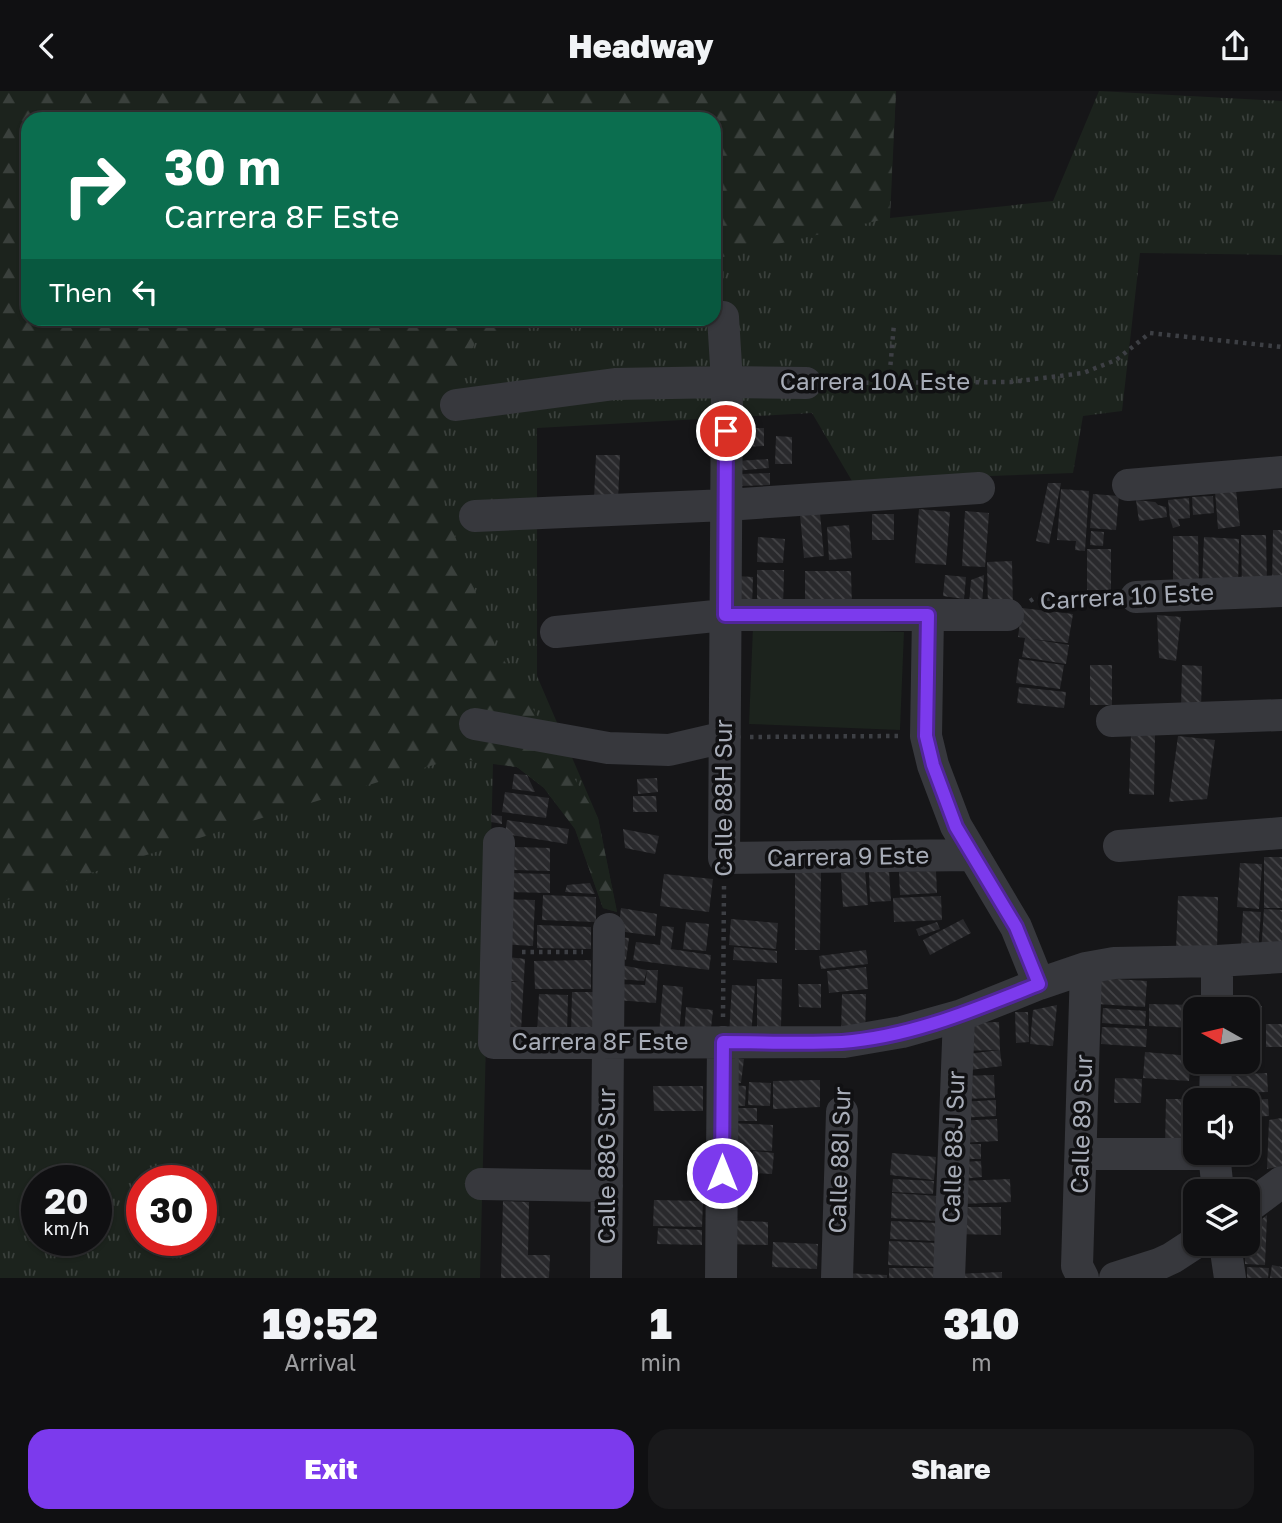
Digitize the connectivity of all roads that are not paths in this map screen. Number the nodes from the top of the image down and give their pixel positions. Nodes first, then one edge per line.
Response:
1 (723, 317) dead end
2 (727, 382) junction
3 (806, 383) road end
4 (456, 405) dead end
5 (1282, 471) edge
6 (1128, 485) dead end
7 (979, 488) dead end
8 (726, 505) junction
9 (475, 516) dead end
10 (1282, 591) edge
11 (1136, 597) road end
12 (725, 615) junction
13 (928, 615) junction
14 (1008, 615) road end
15 (556, 632) dead end
16 (1282, 715) edge
17 (1112, 721) dead end
18 (475, 724) dead end
19 (725, 737) junction
20 (1282, 833) edge
21 (499, 843) dead end
22 (1119, 846) dead end
23 (972, 855) junction
24 (724, 858) joint
25 (608, 941) road end
26 (1282, 957) edge
27 (1217, 961) junction
28 (1086, 968) junction
29 (1039, 984) junction
30 (1217, 997) edge
31 (959, 1016) junction
32 (608, 1042) junction
33 (723, 1042) junction
34 (842, 1112) dead end
35 (1082, 1154) junction
36 (1183, 1154) edge
37 (1282, 1182) edge
38 (481, 1184) dead end
39 (607, 1186) junction
40 (1260, 1198) edge
41 (1183, 1251) edge
42 (1227, 1256) edge
43 (606, 1278) edge
44 (721, 1278) edge
45 (837, 1278) edge
46 (949, 1278) edge
47 (1083, 1278) edge
48 (1115, 1278) edge
49 (1230, 1278) edge

1 - 2 street, Calle 88H Sur
2 - 3 street, Carrera 10A Este
2 - 4 street, Carrera 10A Este
2 - 8 street, Calle 88H Sur
5 - 6 street
7 - 8 street
8 - 9 street
8 - 12 street, Calle 88H Sur
10 - 11 street, Carrera 10 Este
12 - 13 street, Carrera 10 Este
12 - 15 street, Carrera 10 Este
12 - 19 street, Calle 88H Sur
13 - 14 street, Carrera 10 Este
13 - 23 street
16 - 17 street
18 - 19 street
19 - 24 street, Calle 88H Sur
20 - 22 street
21 - 32 street, Carrera 8F Este
23 - 24 street, Carrera 9 Este
23 - 29 street
25 - 32 street, Calle 88G Sur
26 - 27 street, Carrera 8F Este
27 - 28 street, Carrera 8F Este
27 - 30 street
28 - 29 street, Carrera 8F Este
28 - 35 street, Calle 89 Sur
29 - 31 street, Carrera 8F Este
31 - 33 street, Carrera 8F Este
31 - 46 street, Calle 88J Sur
32 - 33 street, Carrera 8F Este
32 - 39 street, Calle 88G Sur
33 - 44 street
34 - 45 street, Calle 88I Sur
35 - 36 street
35 - 47 street, Calle 89 Sur
37 - 40 street
38 - 39 street
39 - 43 street, Calle 88G Sur
41 - 48 street
42 - 49 street

